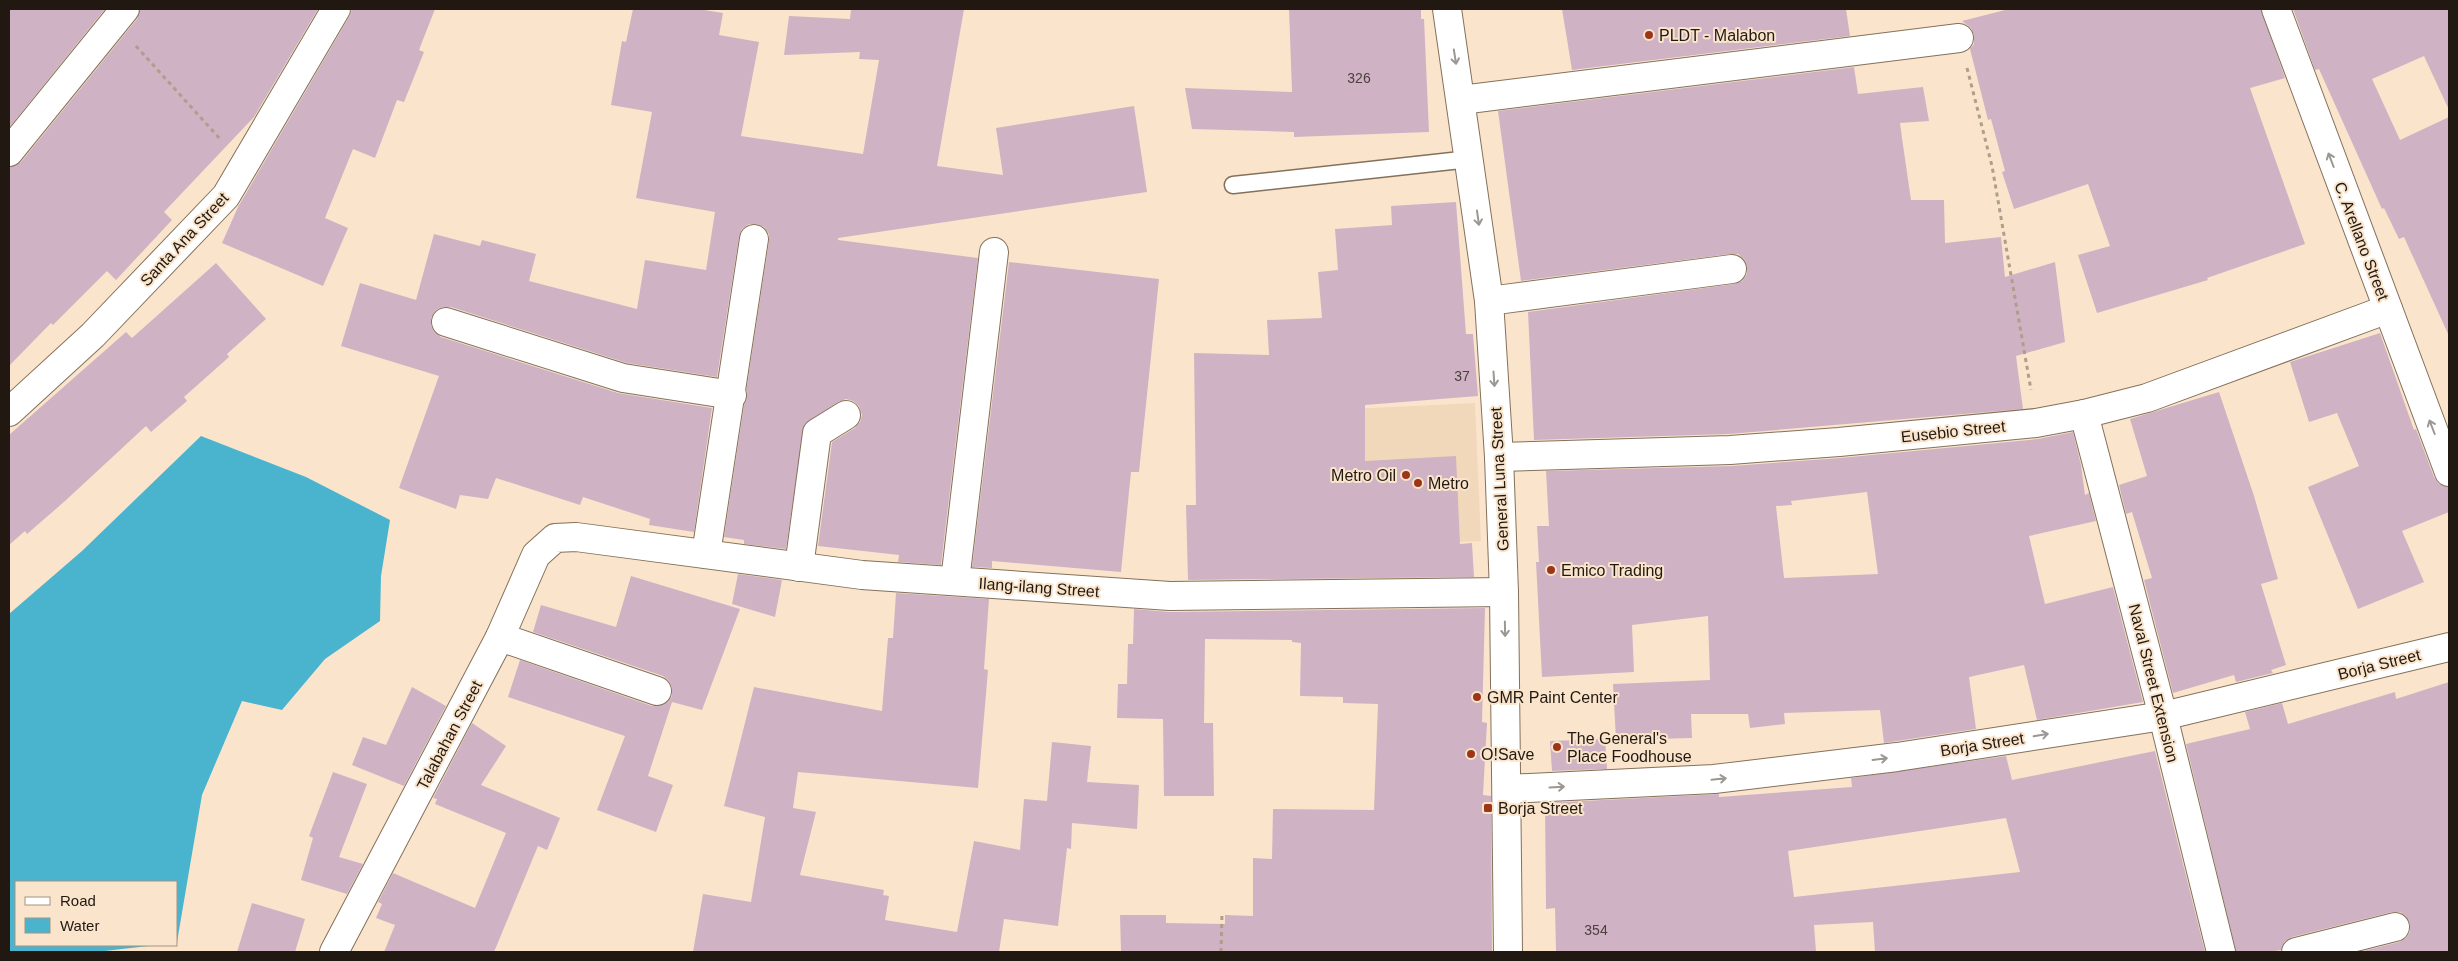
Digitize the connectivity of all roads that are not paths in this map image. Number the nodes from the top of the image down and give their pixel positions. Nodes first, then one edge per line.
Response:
1 (336, 9) edge
2 (1448, 9) edge
3 (2276, 9) edge
4 (120, 16) edge
5 (1959, 38) road end
6 (1461, 100) junction
7 (9, 152) edge
8 (1470, 159) junction
9 (1233, 185) dead end
10 (754, 239) dead end
11 (994, 252) dead end
12 (1732, 269) dead end
13 (1490, 301) junction
14 (2388, 309) junction
15 (446, 322) dead end
16 (732, 395) junction
17 (9, 412) edge
18 (2084, 414) junction
19 (846, 415) dead end
20 (1499, 457) junction
21 (2449, 472) edge
22 (576, 537) joint
23 (706, 554) junction
24 (799, 567) junction
25 (955, 581) junction
26 (1504, 592) junction
27 (500, 637) junction
28 (2449, 647) edge
29 (657, 690) dead end
30 (2164, 716) junction
31 (1508, 789) junction
32 (2395, 928) dead end
33 (334, 952) edge
34 (1508, 952) edge
35 (2221, 952) edge
36 (2296, 952) edge

1 - 17 street, Santa Ana Street
2 -> 6 street, General Luna Street
14 -> 3 street, C. Arellano Street
4 - 7 street
5 - 6 street
6 - 8 street, General Luna Street
8 - 9 lane
8 -> 13 street, General Luna Street
10 - 16 street
11 - 25 street
12 - 13 street
13 -> 20 street, General Luna Street
14 - 18 street, Eusebio Street
21 -> 14 street, C. Arellano Street
15 - 16 street
16 - 23 street
18 - 20 street, Eusebio Street
18 - 30 street, Naval Street Extension
19 - 24 street
20 - 26 street, General Luna Street
22 - 23 street, Ilang-ilang Street
22 - 27 street, Talabahan Street
23 - 24 street, Ilang-ilang Street
24 - 25 street, Ilang-ilang Street
25 - 26 street, Ilang-ilang Street
26 -> 31 street, General Luna Street
27 - 29 street
27 - 33 street, Talabahan Street
28 - 30 street, Borja Street
31 -> 30 street, Borja Street
30 - 35 street, Naval Street Extension
31 - 34 street, General Luna Street
32 - 36 street

